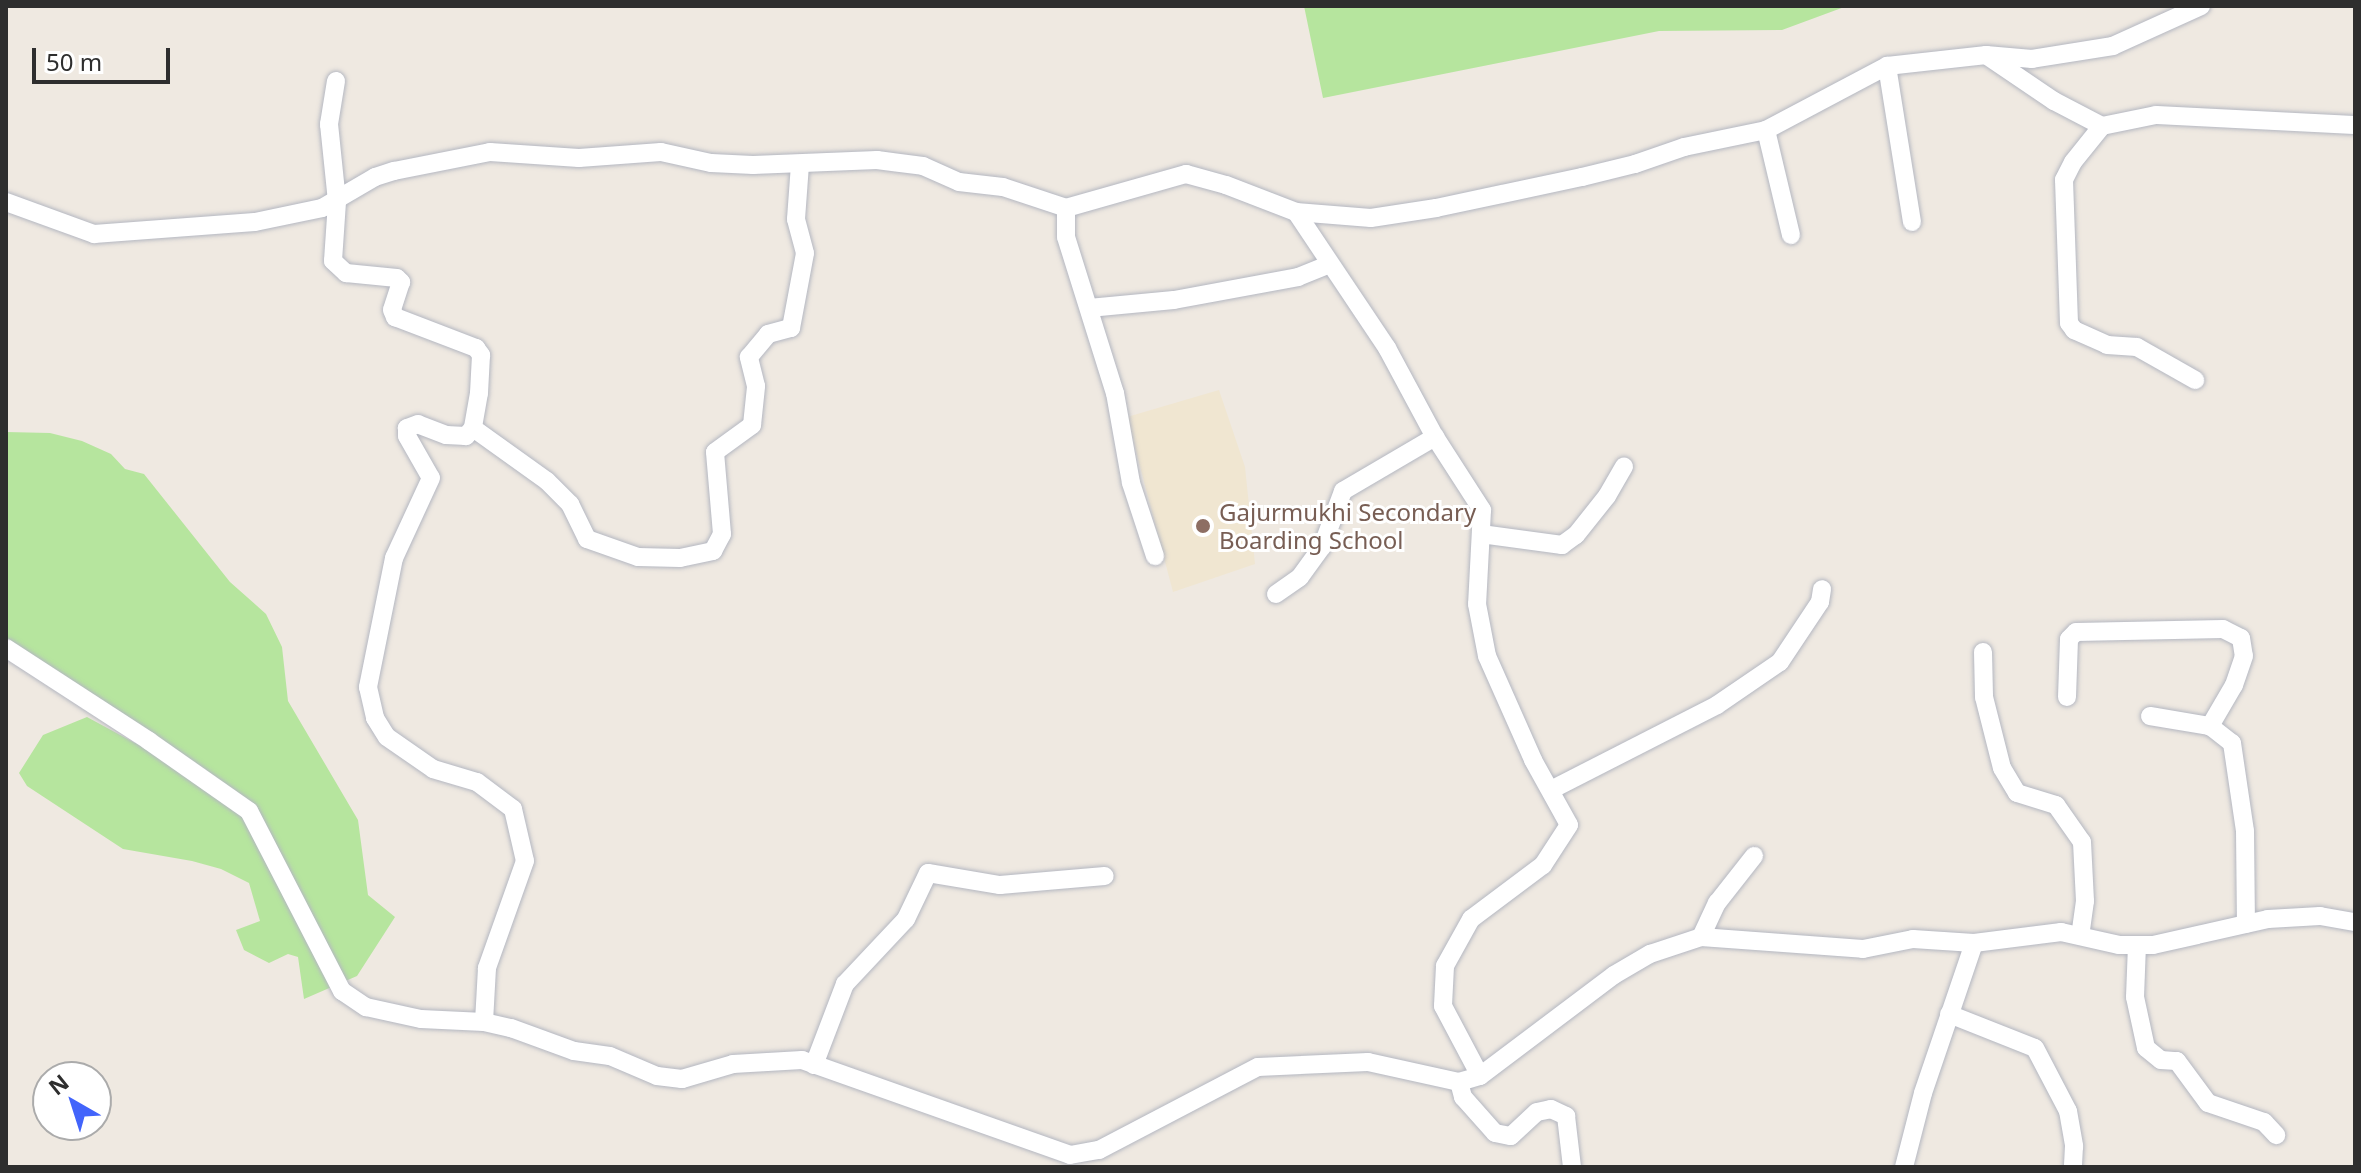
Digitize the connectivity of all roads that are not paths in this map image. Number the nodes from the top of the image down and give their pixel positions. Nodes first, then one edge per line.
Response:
1 (2201, 6) edge
2 (1986, 55) junction
3 (1887, 66) junction
4 (336, 81) dead end
5 (2355, 125) edge
6 (2102, 126) junction
7 (1766, 130) junction
8 (800, 165) junction
9 (6, 202) edge
10 (337, 202) junction
11 (1066, 208) junction
12 (1296, 212) junction
13 (1912, 222) dead end
14 (1791, 235) dead end
15 (1328, 265) junction
16 (1089, 308) junction
17 (2195, 380) dead end
18 (473, 428) junction
19 (1435, 437) junction
20 (1624, 467) dead end
21 (1481, 534) junction
22 (1155, 556) dead end
23 (1822, 589) dead end
24 (1276, 594) dead end
25 (6, 648) edge
26 (1983, 652) dead end
27 (2067, 697) dead end
28 (2150, 716) dead end
29 (2210, 726) junction
30 (1551, 790) junction
31 (1754, 856) dead end
32 (1105, 876) dead end
33 (2355, 922) edge
34 (2246, 924) junction
35 (2080, 935) junction
36 (1701, 937) junction
37 (1974, 943) junction
38 (2137, 945) junction
39 (1949, 1014) junction
40 (484, 1022) junction
41 (814, 1065) junction
42 (1480, 1076) junction
43 (1459, 1082) junction
44 (2276, 1135) dead end
45 (1572, 1167) edge
46 (1904, 1167) edge
47 (2073, 1167) edge

1 - 2 street
2 - 3 street
2 - 6 street
3 - 7 street
3 - 13 street
4 - 10 street
5 - 6 street
6 - 17 street
7 - 12 street
7 - 14 street
8 - 10 street
8 - 11 street
8 - 18 street
9 - 10 street
10 - 18 street
11 - 12 street
11 - 16 street
12 - 15 street
15 - 16 street
15 - 19 street
16 - 22 street
18 - 40 street
19 - 21 street
19 - 24 street
20 - 21 street
21 - 30 street
23 - 30 street
25 - 40 street
26 - 35 street
27 - 29 street
28 - 29 street
29 - 34 street
30 - 42 street
31 - 36 street
32 - 41 street
33 - 34 street
34 - 38 street
35 - 37 street
35 - 38 street
36 - 37 street
36 - 42 street
37 - 39 street
38 - 44 street
39 - 46 street
39 - 47 street
40 - 41 street
41 - 43 street
42 - 43 street
43 - 45 street

